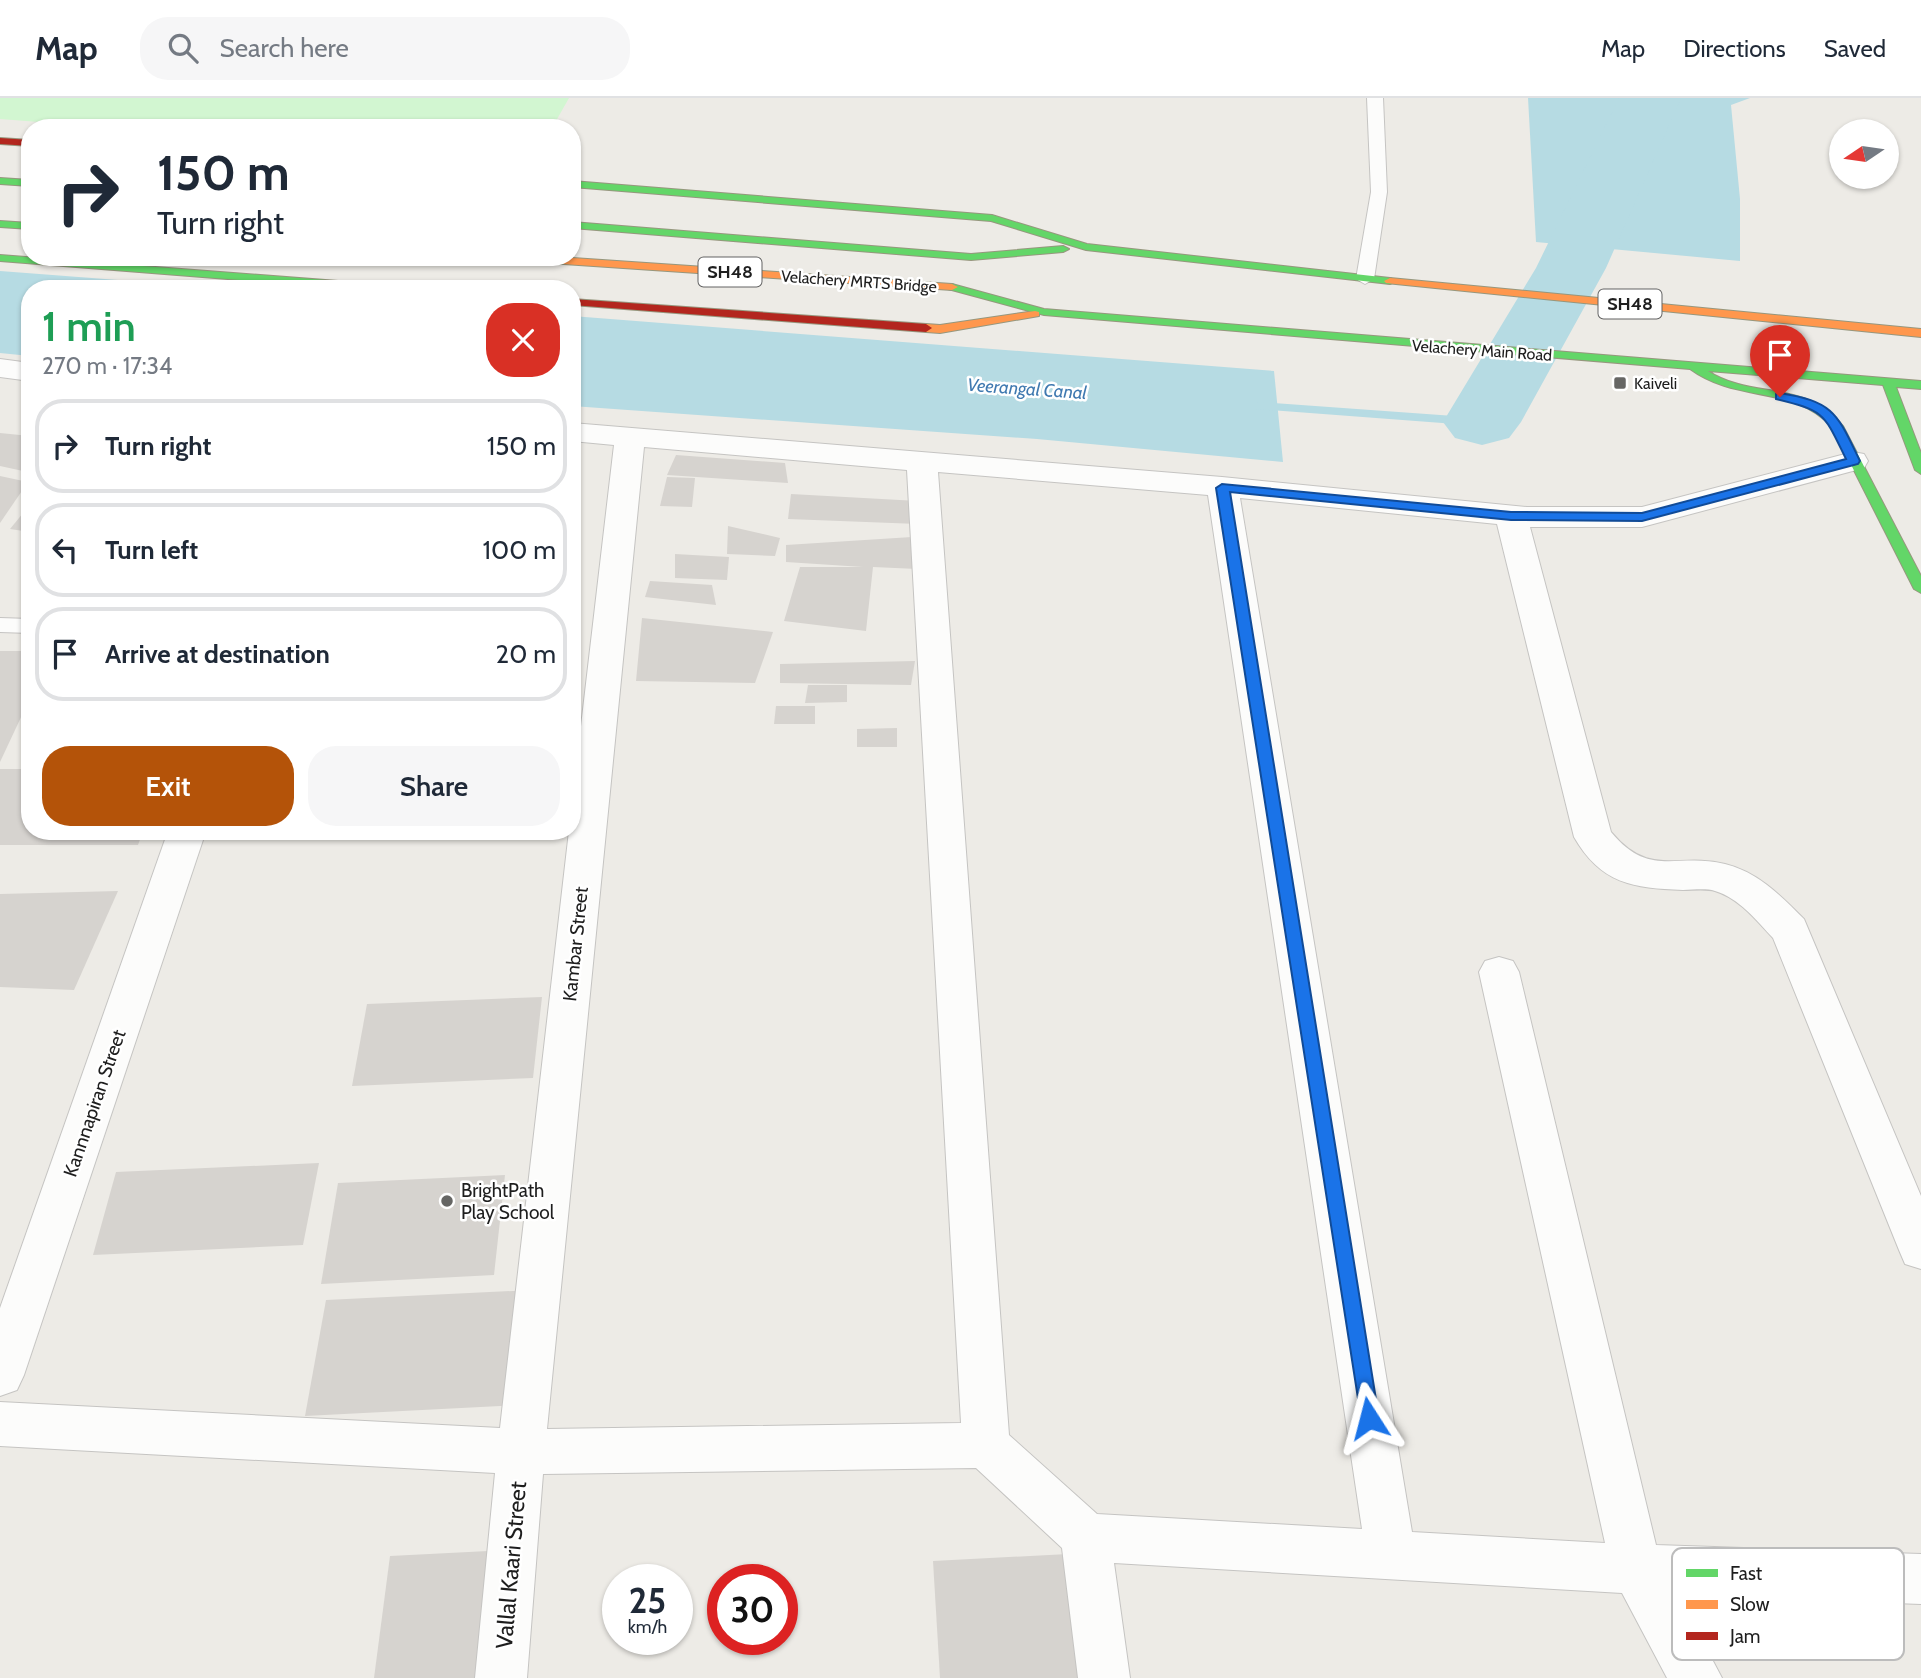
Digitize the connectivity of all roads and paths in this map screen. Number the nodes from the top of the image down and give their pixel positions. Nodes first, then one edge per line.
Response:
1 (1375, 98) edge
2 (0, 141) edge
3 (21, 142) edge
4 (0, 181) edge
5 (21, 182) edge
6 (581, 185) edge
7 (0, 224) edge
8 (21, 225) edge
9 (581, 226) edge
10 (1086, 247) junction
11 (0, 258) edge
12 (21, 260) edge
13 (581, 262) edge
14 (104, 266) edge
15 (1365, 279) junction
16 (286, 280) edge
17 (581, 303) edge
18 (1044, 312) junction
19 (1921, 333) edge
20 (1693, 366) junction
21 (0, 368) edge
22 (21, 371) edge
23 (1888, 382) junction
24 (1921, 385) edge
25 (581, 433) edge
26 (630, 437) junction
27 (1853, 461) junction
28 (922, 463) junction
29 (1921, 470) edge
30 (1222, 488) junction
31 (1511, 516) junction
32 (1921, 589) edge
33 (0, 625) edge
34 (21, 626) edge
35 (184, 840) edge
36 (1499, 972) dead end
37 (1921, 1250) edge
38 (0, 1375) edge
39 (0, 1424) edge
40 (986, 1445) junction
41 (521, 1452) junction
42 (1086, 1537) junction
43 (1391, 1555) junction
44 (1636, 1569) junction
45 (1672, 1570) edge
46 (1672, 1634) edge
47 (1686, 1660) edge
48 (501, 1678) edge
49 (1104, 1678) edge
50 (1696, 1678) edge

1 - 15 lane
2 - 3 main road
4 - 5 main road
6 - 10 main road
7 - 8 main road
9 - 10 main road, Velachery MRTS Bridge / SH48
10 - 15 main road, SH48
11 - 12 main road
13 - 18 main road, Velachery MRTS Bridge / SH48
14 - 16 main road
15 - 19 main road, SH48
17 - 18 main road
18 - 20 main road, Velachery Main Road / SH48
20 - 23 main road, Velachery Main Road / SH48
20 - 27 main road
21 - 22 street
23 - 24 main road, Velachery Main Road / SH48
23 - 29 main road
25 - 26 street
26 - 28 street
26 - 41 street, Kambar Street
27 - 31 street
27 - 32 main road
28 - 30 street
28 - 40 street
30 - 31 street
30 - 43 street
31 - 37 street
33 - 34 lane
35 - 38 street, Kannnapiran Street
36 - 44 street
39 - 41 street
40 - 41 street
40 - 42 street
41 - 48 street, Vallal Kaari Street
42 - 43 street
42 - 49 street
43 - 44 street
44 - 45 street
44 - 46 street
47 - 50 street

